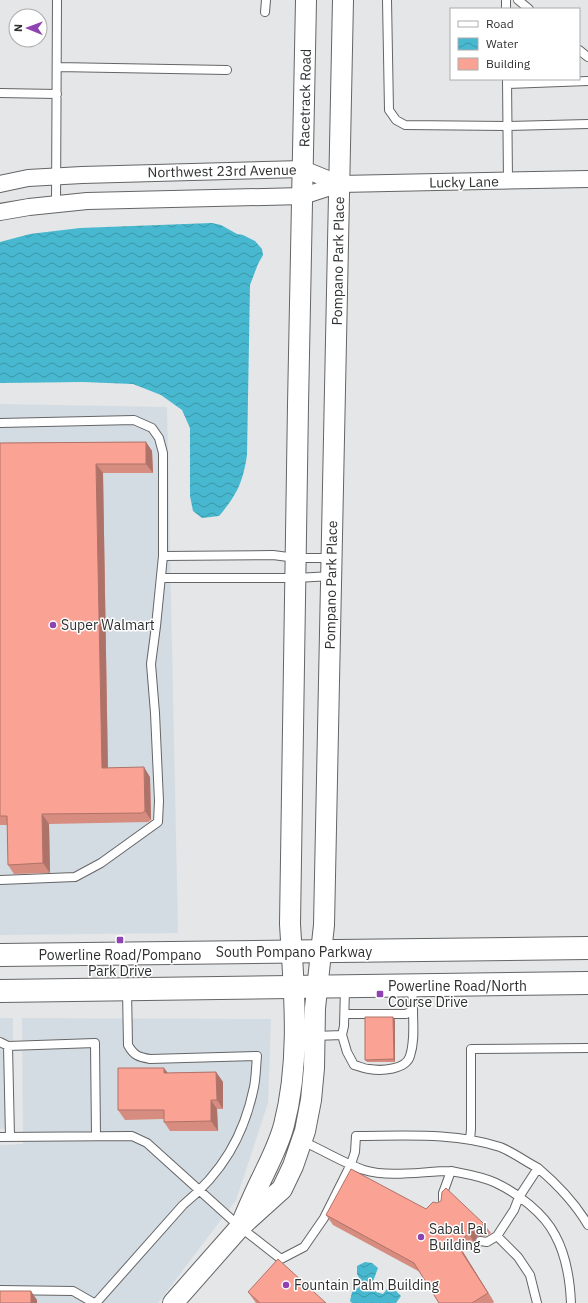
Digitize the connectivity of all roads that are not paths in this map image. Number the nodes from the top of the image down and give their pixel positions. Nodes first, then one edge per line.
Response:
1 (57, 0) edge
2 (266, 0) edge
3 (306, 0) edge
4 (343, 0) edge
5 (386, 0) edge
6 (518, 0) edge
7 (528, 8) edge
8 (266, 12) dead end
9 (580, 51) edge
10 (588, 57) edge
11 (57, 67) junction
12 (227, 70) dead end
13 (588, 81) edge
14 (507, 82) edge
15 (0, 94) edge
16 (57, 94) junction
17 (588, 124) edge
18 (507, 126) junction
19 (303, 169) junction
20 (57, 176) junction
21 (588, 180) edge
22 (508, 181) junction
23 (0, 184) edge
24 (340, 184) junction
25 (303, 196) junction
26 (56, 204) junction
27 (0, 212) edge
28 (0, 423) edge
29 (163, 556) junction
30 (296, 558) junction
31 (332, 567) junction
32 (161, 578) junction
33 (296, 578) junction
34 (0, 880) edge
35 (588, 948) edge
36 (292, 951) junction
37 (322, 952) junction
38 (0, 955) edge
39 (588, 983) edge
40 (412, 985) junction
41 (294, 986) junction
42 (318, 986) junction
43 (346, 986) junction
44 (127, 989) junction
45 (0, 991) edge
46 (412, 1010) junction
47 (344, 1014) junction
48 (342, 1035) junction
49 (314, 1036) junction
50 (0, 1042) edge
51 (8, 1046) junction
52 (588, 1048) edge
53 (96, 1136) junction
54 (10, 1137) junction
55 (0, 1138) edge
56 (470, 1140) junction
57 (302, 1141) junction
58 (351, 1164) junction
59 (538, 1168) junction
60 (451, 1171) junction
61 (199, 1192) junction
62 (519, 1197) junction
63 (443, 1207) edge
64 (588, 1223) edge
65 (240, 1227) junction
66 (497, 1236) junction
67 (480, 1241) edge
68 (0, 1290) edge
69 (95, 1303) edge
70 (173, 1303) edge
71 (537, 1303) edge
72 (571, 1303) edge

1 - 11 lane
2 - 8 lane
3 - 19 street, Racetrack Road
4 - 24 street
5 - 18 lane
6 - 7 lane
9 - 10 lane
11 - 12 lane
11 - 16 lane
13 - 14 lane
14 - 18 lane
15 - 16 lane
16 - 20 lane
17 - 18 lane
18 - 22 lane
19 - 20 street, Northwest 23rd Avenue
19 - 24 street, Northwest 23rd Avenue
19 - 25 street, Racetrack Road
20 - 23 street, Northwest 23rd Avenue
20 - 26 lane
21 - 22 street, Lucky Lane
22 - 24 street, Lucky Lane
24 - 25 street, Northwest 23rd Avenue
24 - 31 street, Pompano Park Place
25 - 26 street, Northwest 23rd Avenue
25 - 30 street
26 - 27 street, Northwest 23rd Avenue
28 - 29 lane
29 - 30 lane
29 - 32 lane
30 - 31 lane
30 - 33 street
31 - 33 lane
31 - 37 street, Pompano Park Place
32 - 33 lane
32 - 34 lane
33 - 36 street
35 - 37 main road, South Pompano Parkway
36 - 37 main road, South Pompano Parkway
36 - 38 main road, South Pompano Parkway
36 - 41 street
37 - 42 street, Pompano Park Place
39 - 40 main road
40 - 43 main road
40 - 46 lane
41 - 42 main road
41 - 44 main road
41 - 65 street
42 - 43 main road
42 - 49 street, Pompano Park Place
43 - 47 lane
44 - 45 main road
44 - 61 lane
46 - 47 lane
46 - 48 lane
47 - 48 lane
48 - 49 lane
49 - 57 street, Pompano Park Place
50 - 51 lane
51 - 53 lane
51 - 54 lane
52 - 56 lane
53 - 54 lane
53 - 61 lane
54 - 55 lane
56 - 58 lane
56 - 59 lane
57 - 58 lane
57 - 65 street, Pompano Park Place
58 - 60 lane
58 - 65 lane
59 - 62 lane
59 - 64 lane
60 - 62 lane
60 - 63 lane
61 - 65 lane
61 - 69 lane
62 - 66 lane
62 - 72 lane
65 - 70 street
66 - 67 lane
66 - 71 lane
68 - 69 lane

